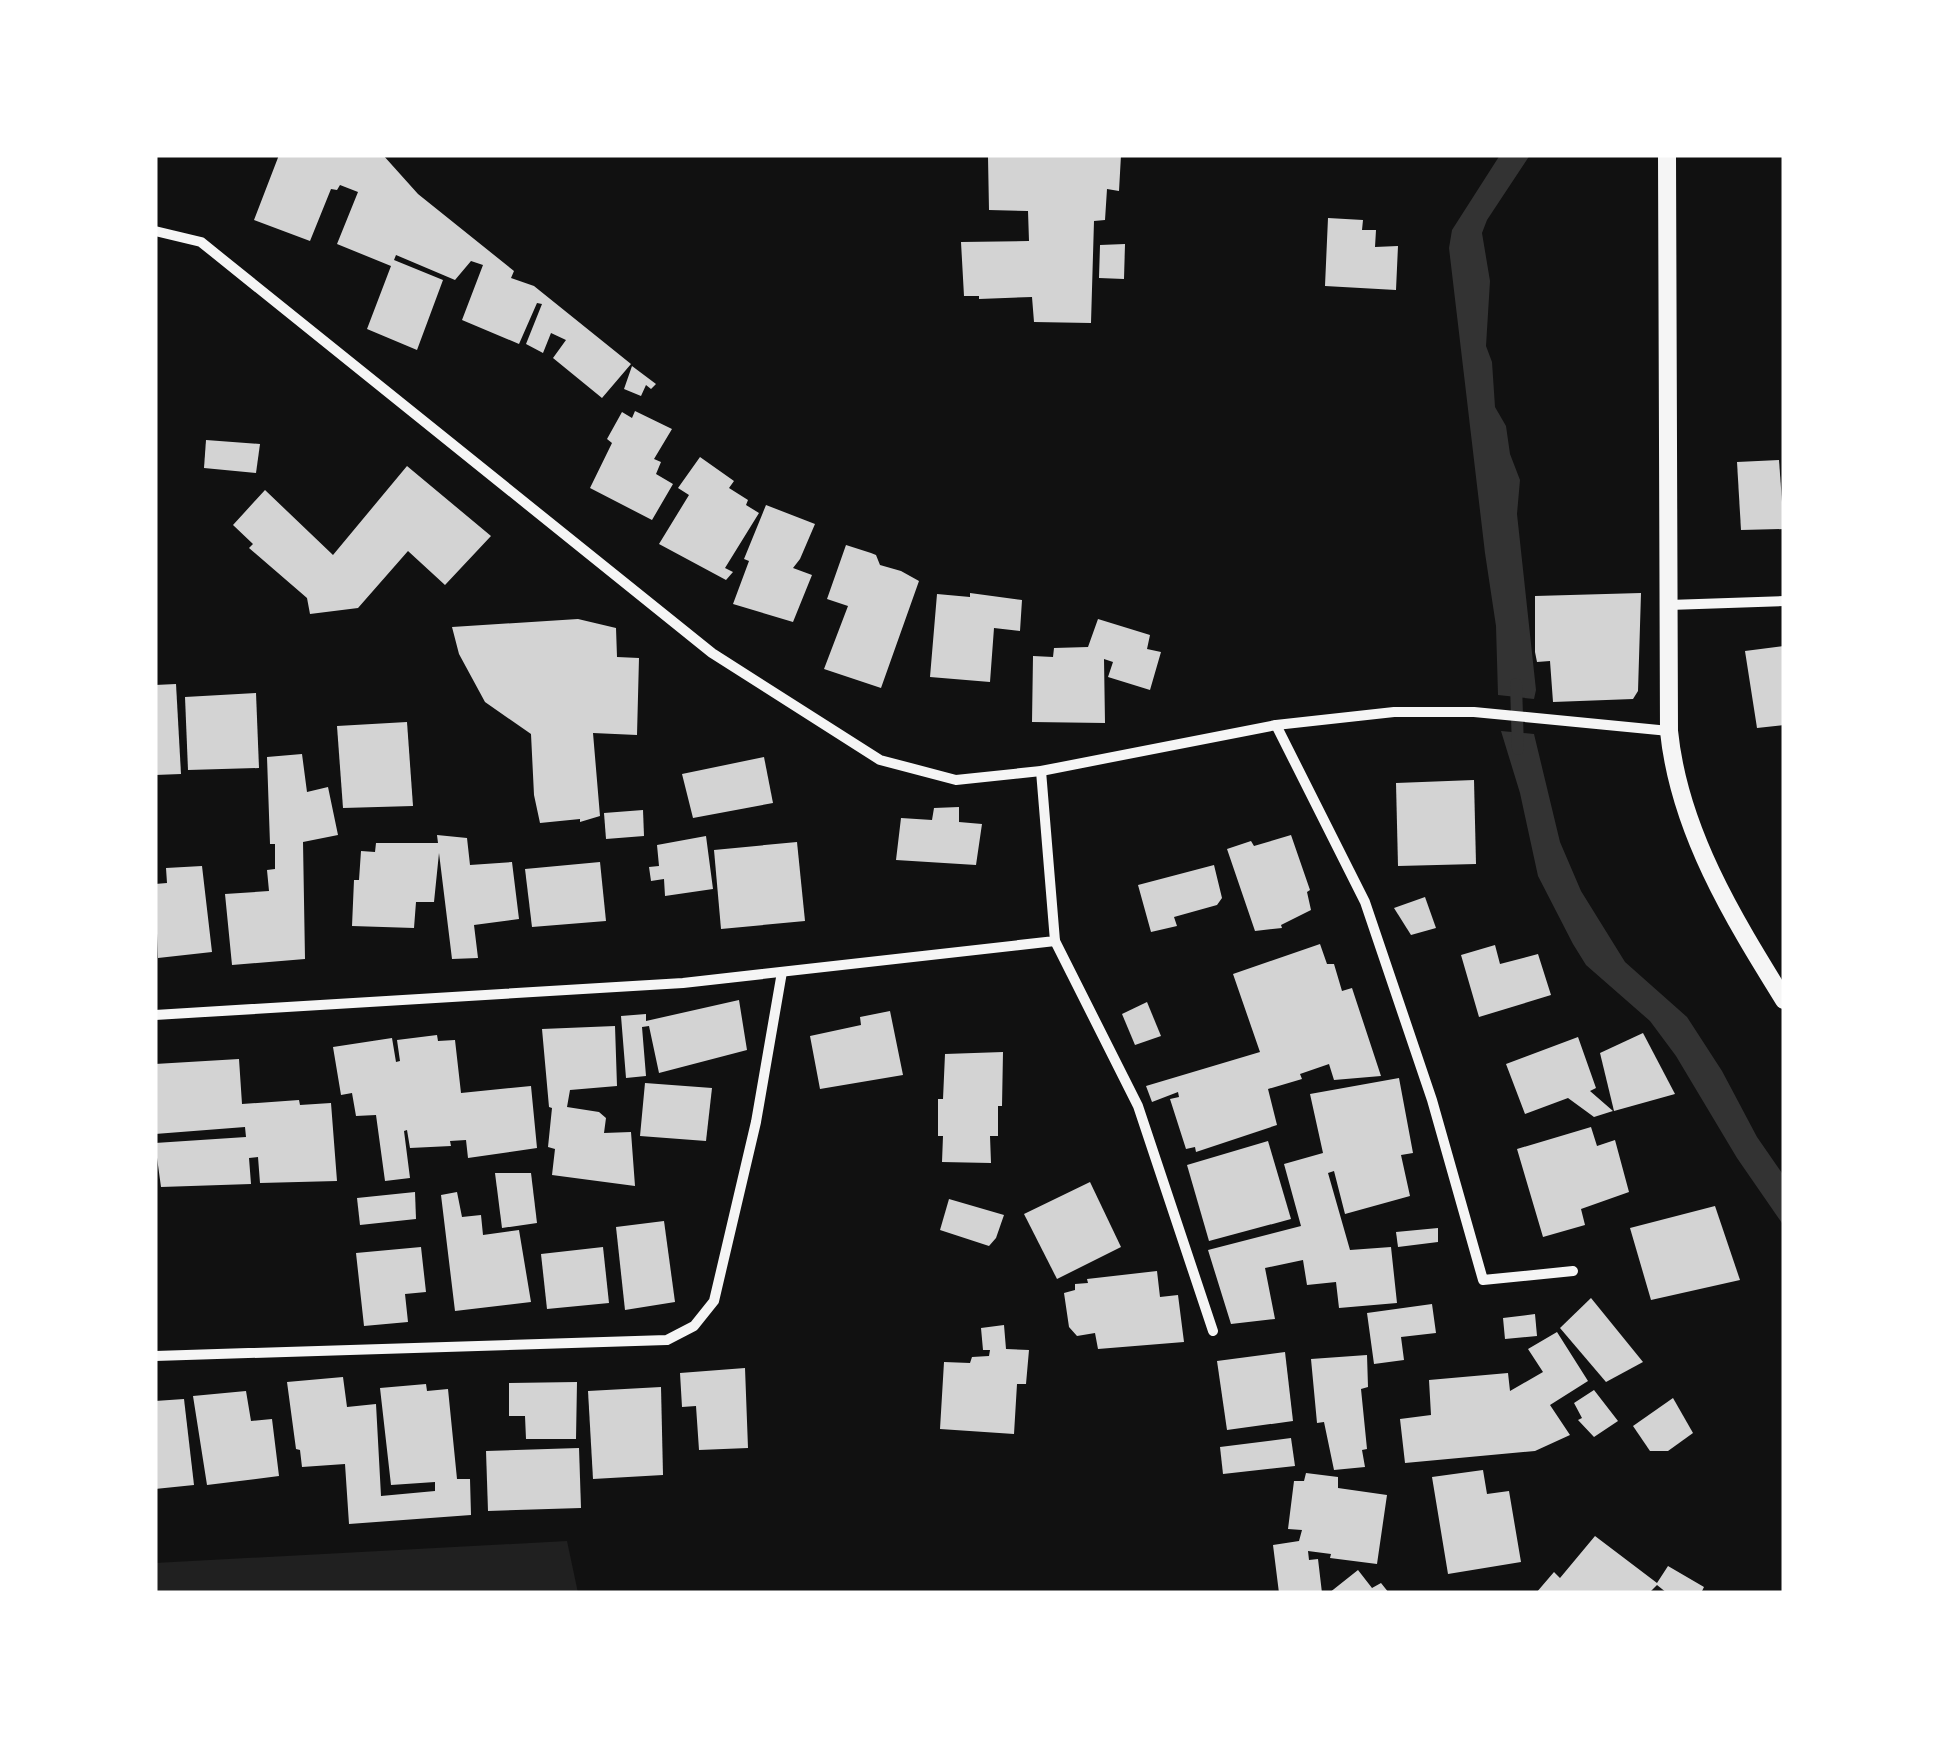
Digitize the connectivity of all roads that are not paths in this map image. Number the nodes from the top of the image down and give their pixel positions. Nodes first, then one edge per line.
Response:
1 (1666, 155) edge
2 (155, 231) edge
3 (1784, 600) edge
4 (1668, 605) junction
5 (1276, 725) junction
6 (1669, 731) junction
7 (1041, 771) junction
8 (1054, 940) junction
9 (782, 972) junction
10 (1784, 1000) edge
11 (155, 1015) edge
12 (1573, 1270) dead end
13 (1213, 1332) dead end
14 (155, 1356) edge

1 - 4 street
2 - 7 street
3 - 4 street
4 - 6 street
5 - 6 street
5 - 7 street
5 - 12 street
6 - 10 street
7 - 8 street
8 - 9 street
8 - 13 street
9 - 11 street
9 - 14 street

